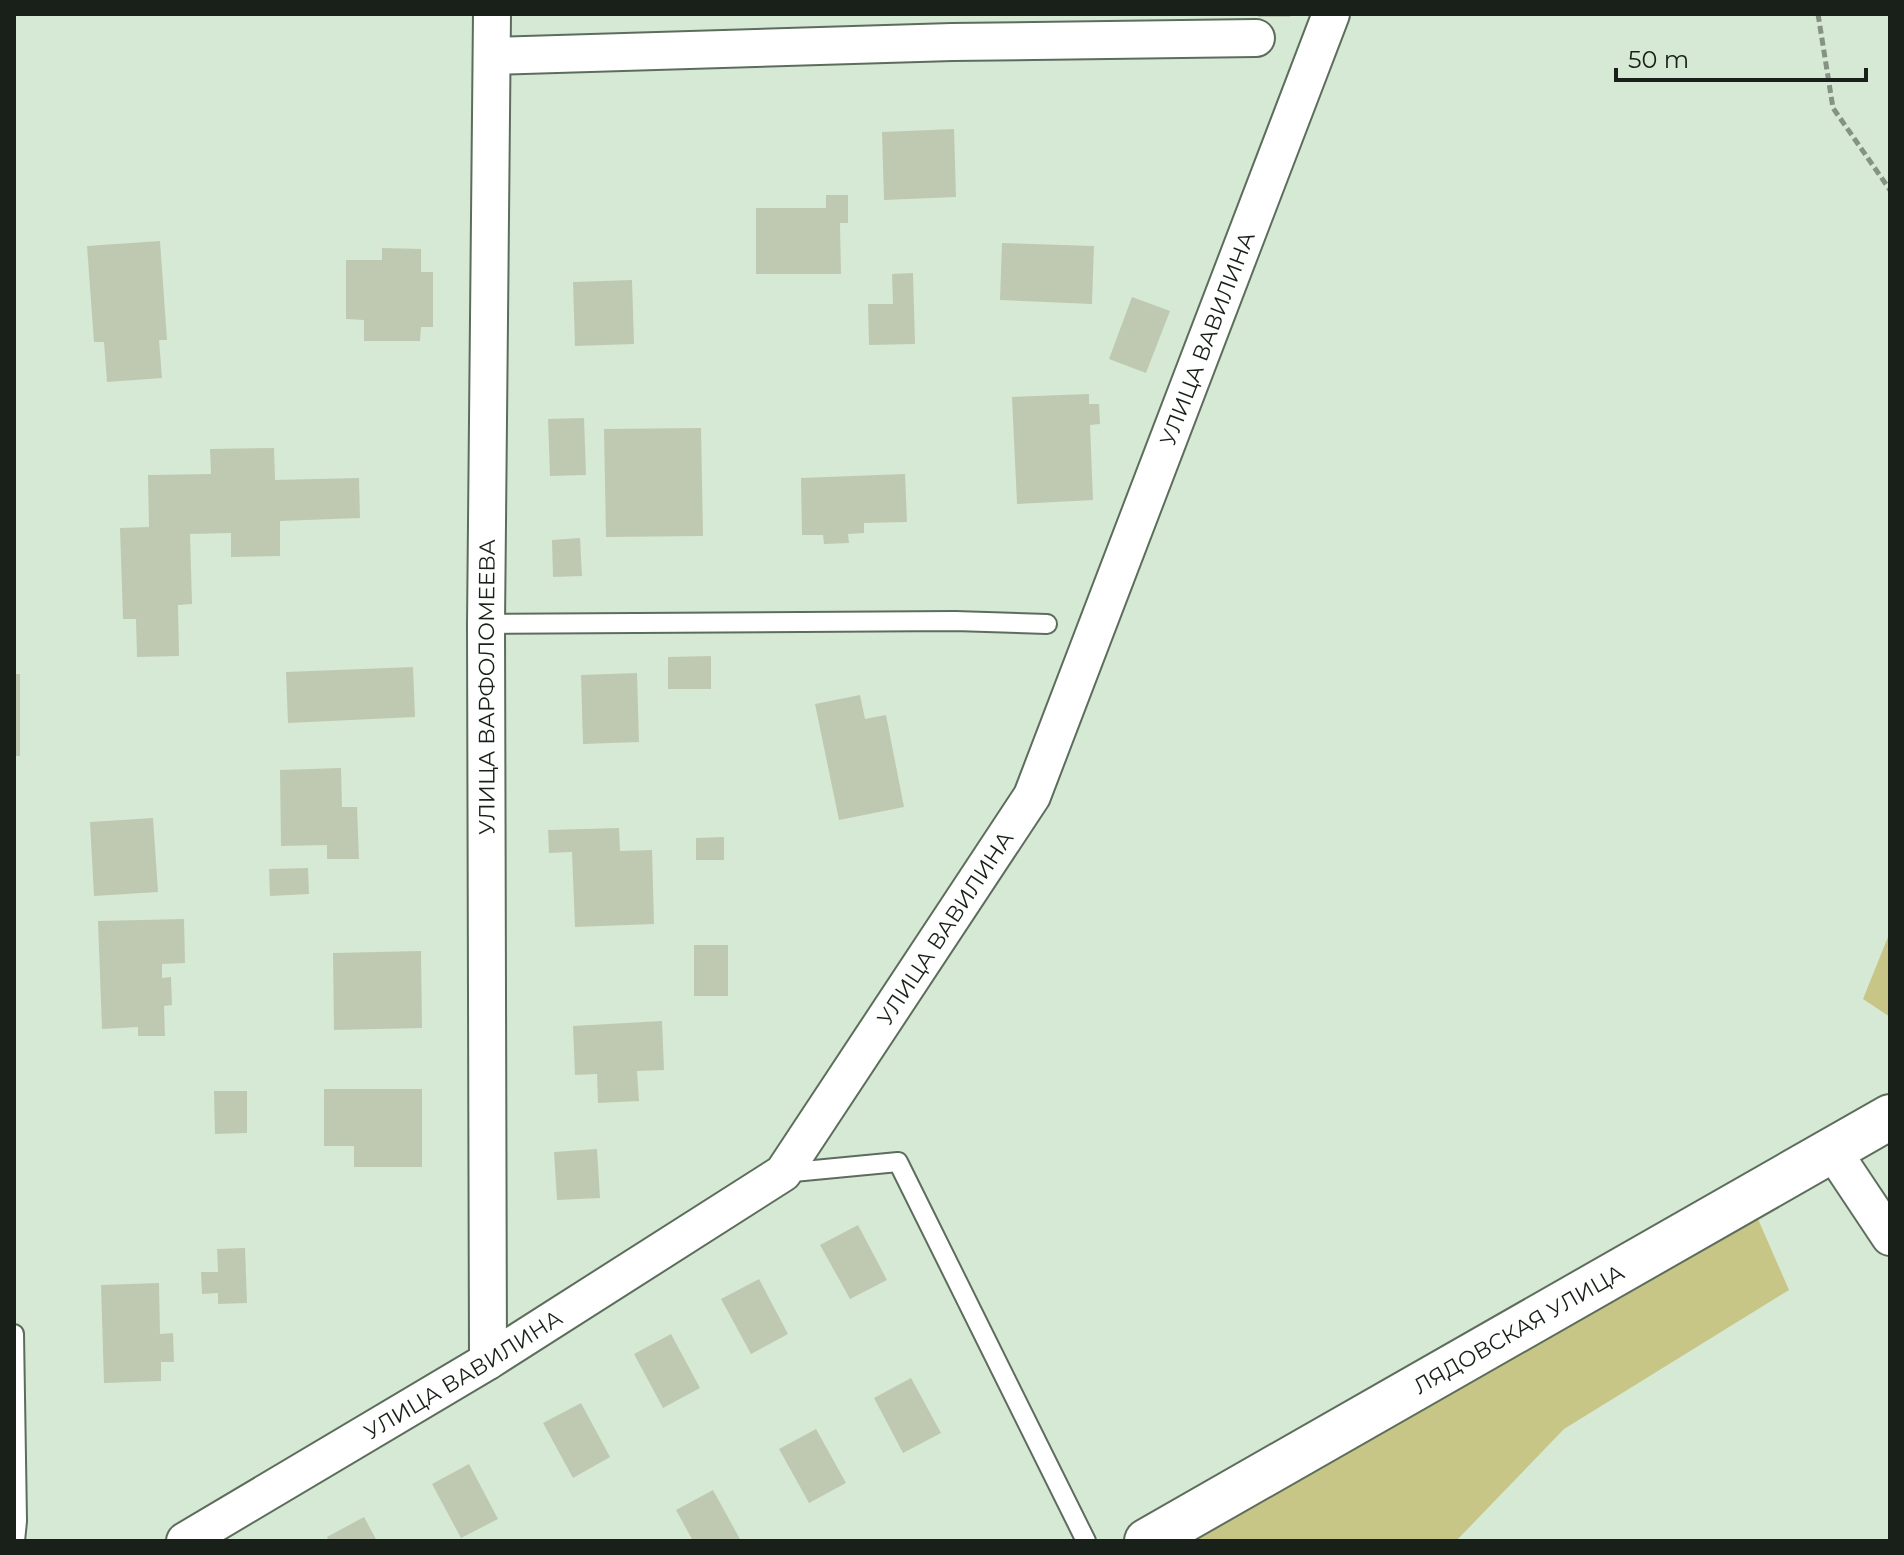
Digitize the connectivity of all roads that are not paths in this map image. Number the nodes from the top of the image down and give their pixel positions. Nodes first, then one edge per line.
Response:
1 (492, 14) edge
2 (1331, 14) edge
3 (952, 28) edge
4 (1256, 38) dead end
5 (492, 56) junction
6 (486, 624) junction
7 (1047, 624) dead end
8 (1890, 1117) edge
9 (1832, 1150) junction
10 (783, 1173) junction
11 (1890, 1237) edge
12 (14, 1334) edge
13 (488, 1361) junction
14 (15, 1541) edge
15 (185, 1541) edge
16 (1086, 1541) edge
17 (1147, 1541) edge

1 - 5 street, УЛИЦА ВАРФОЛОМЕЕВА
2 - 10 street, УЛИЦА ВАВИЛИНА
3 - 4 street
3 - 5 street
5 - 6 street, УЛИЦА ВАРФОЛОМЕЕВА
6 - 7 lane
6 - 13 street, УЛИЦА ВАРФОЛОМЕЕВА
8 - 9 main road, ЛЯДОВСКАЯ УЛИЦА
9 - 11 street
9 - 17 main road, ЛЯДОВСКАЯ УЛИЦА
10 - 13 street, УЛИЦА ВАВИЛИНА
10 - 16 lane
12 - 14 lane
13 - 15 street, УЛИЦА ВАВИЛИНА

